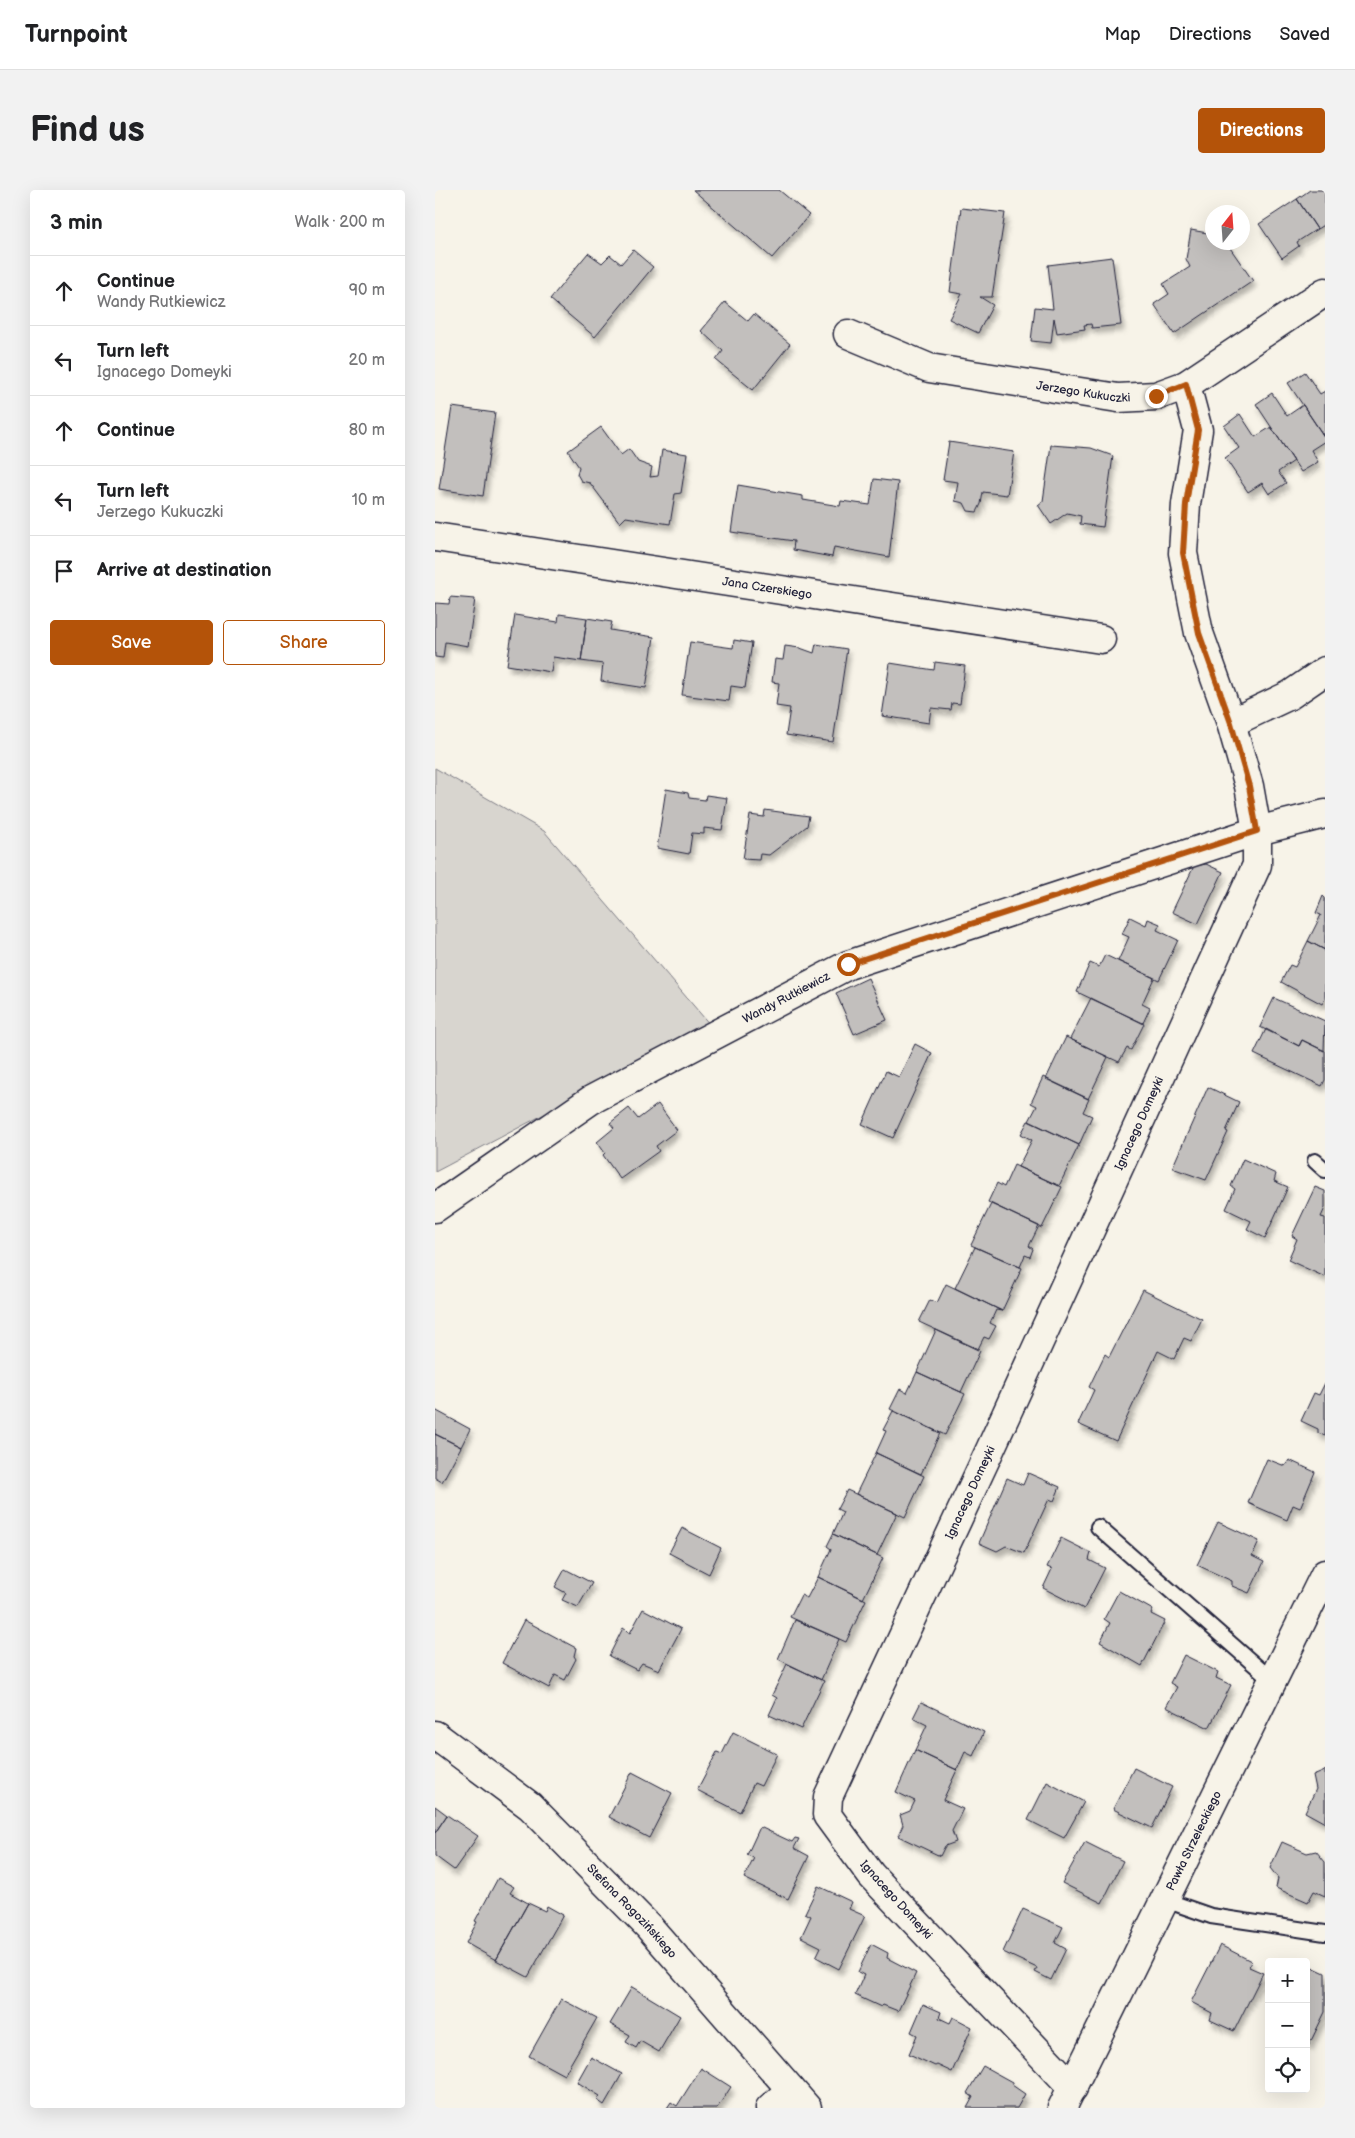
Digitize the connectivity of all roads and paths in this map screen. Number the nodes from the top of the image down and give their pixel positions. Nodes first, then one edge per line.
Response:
1 (1325, 292) edge
2 (848, 334) dead end
3 (1186, 384) junction
4 (435, 538) edge
5 (1101, 639) dead end
6 (1325, 671) edge
7 (1231, 723) junction
8 (1325, 814) edge
9 (1257, 831) junction
10 (435, 1208) edge
11 (1098, 1527) dead end
12 (1325, 1574) edge
13 (1272, 1680) junction
14 (435, 1735) edge
15 (1165, 1900) junction
16 (1325, 1933) edge
17 (1068, 2098) edge
18 (799, 2099) edge
19 (770, 2108) edge

1 - 3 street, Jerzego Kukuczki
2 - 3 street, Jerzego Kukuczki
3 - 7 street, Ignacego Domeyki
4 - 5 street, Jana Czerskiego
6 - 7 street
7 - 9 street, Ignacego Domeyki
8 - 9 street
9 - 10 street, Wandy Rutkiewicz
9 - 17 street, Ignacego Domeyki
11 - 13 lane
12 - 13 street, Pawła Strzeleckiego
13 - 15 street, Pawła Strzeleckiego
14 - 18 street, Stefana Rogozińskiego
15 - 16 lane
15 - 17 street, Pawła Strzeleckiego
18 - 19 street

